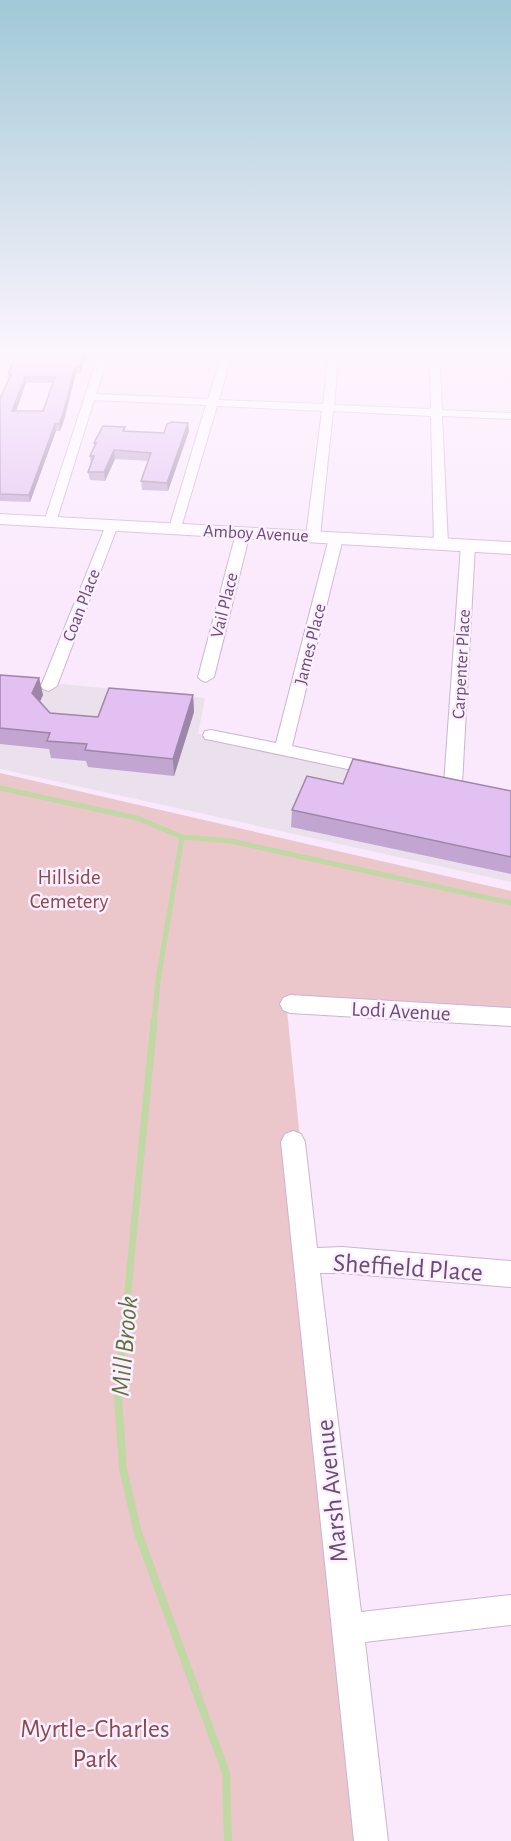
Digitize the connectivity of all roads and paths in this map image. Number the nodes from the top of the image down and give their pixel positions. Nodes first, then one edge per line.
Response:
1 (77, 439) edge
2 (201, 439) edge
3 (324, 439) edge
4 (438, 439) edge
5 (0, 519) edge
6 (50, 522) junction
7 (112, 525) junction
8 (175, 528) junction
9 (243, 533) junction
10 (313, 536) junction
11 (336, 538) junction
12 (441, 544) junction
13 (468, 545) junction
14 (511, 548) edge
15 (206, 677) dead end
16 (49, 686) dead end
17 (211, 735) dead end
18 (283, 750) junction
19 (397, 773) edge
20 (431, 779) edge
21 (290, 1004) dead end
22 (511, 1017) edge
23 (293, 1142) dead end
24 (306, 1261) junction
25 (511, 1274) edge
26 (511, 1611) edge
27 (346, 1629) junction
28 (371, 1841) edge

1 - 6 street
2 - 8 street
3 - 10 street
4 - 12 street
5 - 6 street, Amboy Avenue
6 - 7 street, Amboy Avenue
7 - 8 street, Amboy Avenue
7 - 16 street, Coan Place
8 - 9 street, Amboy Avenue
9 - 10 street, Amboy Avenue
9 - 15 street, Vail Place
10 - 11 street, Amboy Avenue
11 - 12 street, Amboy Avenue
11 - 18 street, James Place
12 - 13 street, Amboy Avenue
13 - 14 street, Amboy Avenue
13 - 20 street, Carpenter Place
17 - 18 street
18 - 19 street
21 - 22 street, Lodi Avenue
23 - 24 street, Marsh Avenue
24 - 25 street, Sheffield Place
24 - 27 street, Marsh Avenue
26 - 27 street
27 - 28 street, Marsh Avenue

